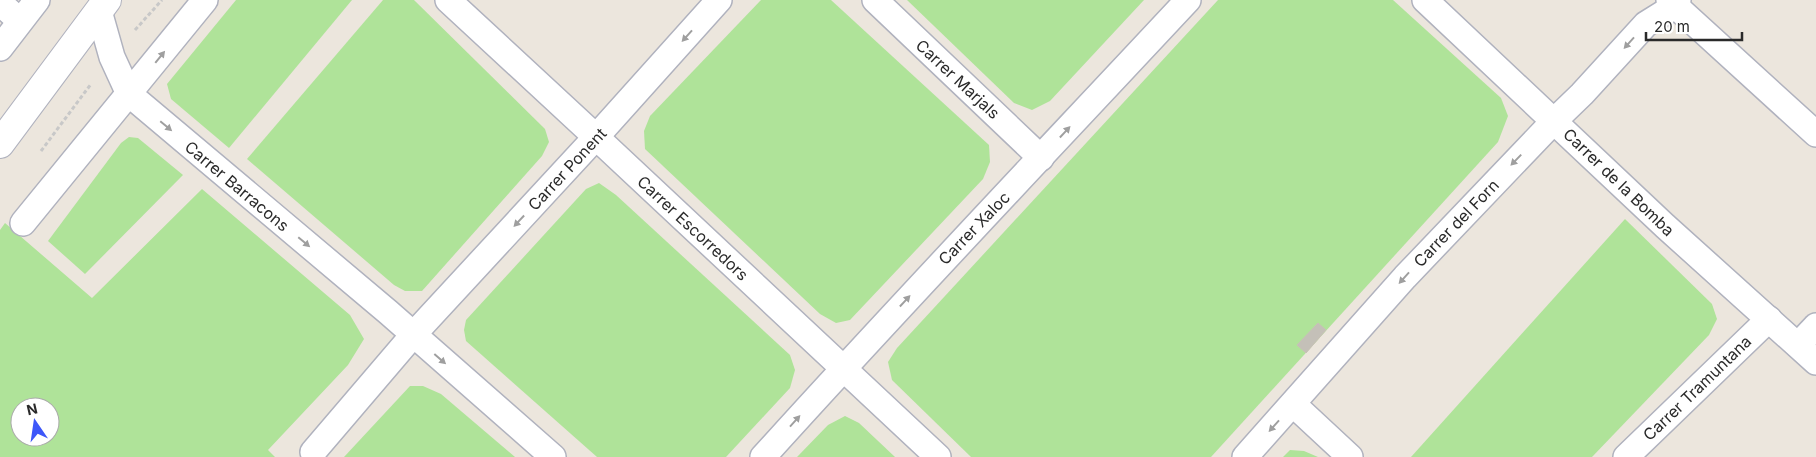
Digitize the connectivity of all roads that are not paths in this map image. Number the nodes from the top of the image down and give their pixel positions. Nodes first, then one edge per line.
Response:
1 (37, 0) edge
2 (205, 0) edge
3 (448, 0) edge
4 (719, 0) edge
5 (875, 0) edge
6 (1188, 0) edge
7 (1425, 0) edge
8 (1674, 2) edge
9 (0, 3) edge
10 (103, 5) edge
11 (20, 21) junction
12 (0, 48) edge
13 (129, 94) junction
14 (1554, 121) junction
15 (1816, 134) edge
16 (596, 137) junction
17 (0, 144) edge
18 (1041, 158) junction
19 (23, 223) dead end
20 (1768, 319) junction
21 (1816, 326) edge
22 (413, 336) junction
23 (1798, 345) junction
24 (1816, 362) edge
25 (843, 368) junction
26 (1294, 404) junction
27 (313, 452) dead end
28 (553, 457) edge
29 (763, 457) edge
30 (938, 457) edge
31 (1245, 457) edge
32 (1350, 457) edge
33 (1626, 457) edge

1 - 11 street
13 -> 2 street
3 - 16 street, Carrer Escorredors
4 -> 16 street, Carrer Ponent
5 - 18 street, Carrer Marjals
18 -> 6 street, Carrer Xaloc
7 - 14 street, Carrer de la Bomba
8 -> 14 street, Carrer del Forn
8 - 15 street
9 - 11 street
10 - 13 street, Carrer Barracons
10 - 17 street
11 - 12 street
13 - 19 street
13 -> 22 street, Carrer Barracons
14 - 20 street, Carrer de la Bomba
14 -> 26 street, Carrer del Forn
16 -> 22 street, Carrer Ponent
16 - 25 street, Carrer Escorredors
25 -> 18 street, Carrer Xaloc
20 - 23 street, Carrer de la Bomba
20 - 33 street, Carrer Tramuntana
21 - 23 street
22 - 27 street
22 -> 28 street, Carrer Barracons
23 - 24 street, Carrer de la Bomba
29 -> 25 street, Carrer Xaloc
25 - 30 street, Carrer Escorredors
26 -> 31 street, Carrer del Forn
26 - 32 street

